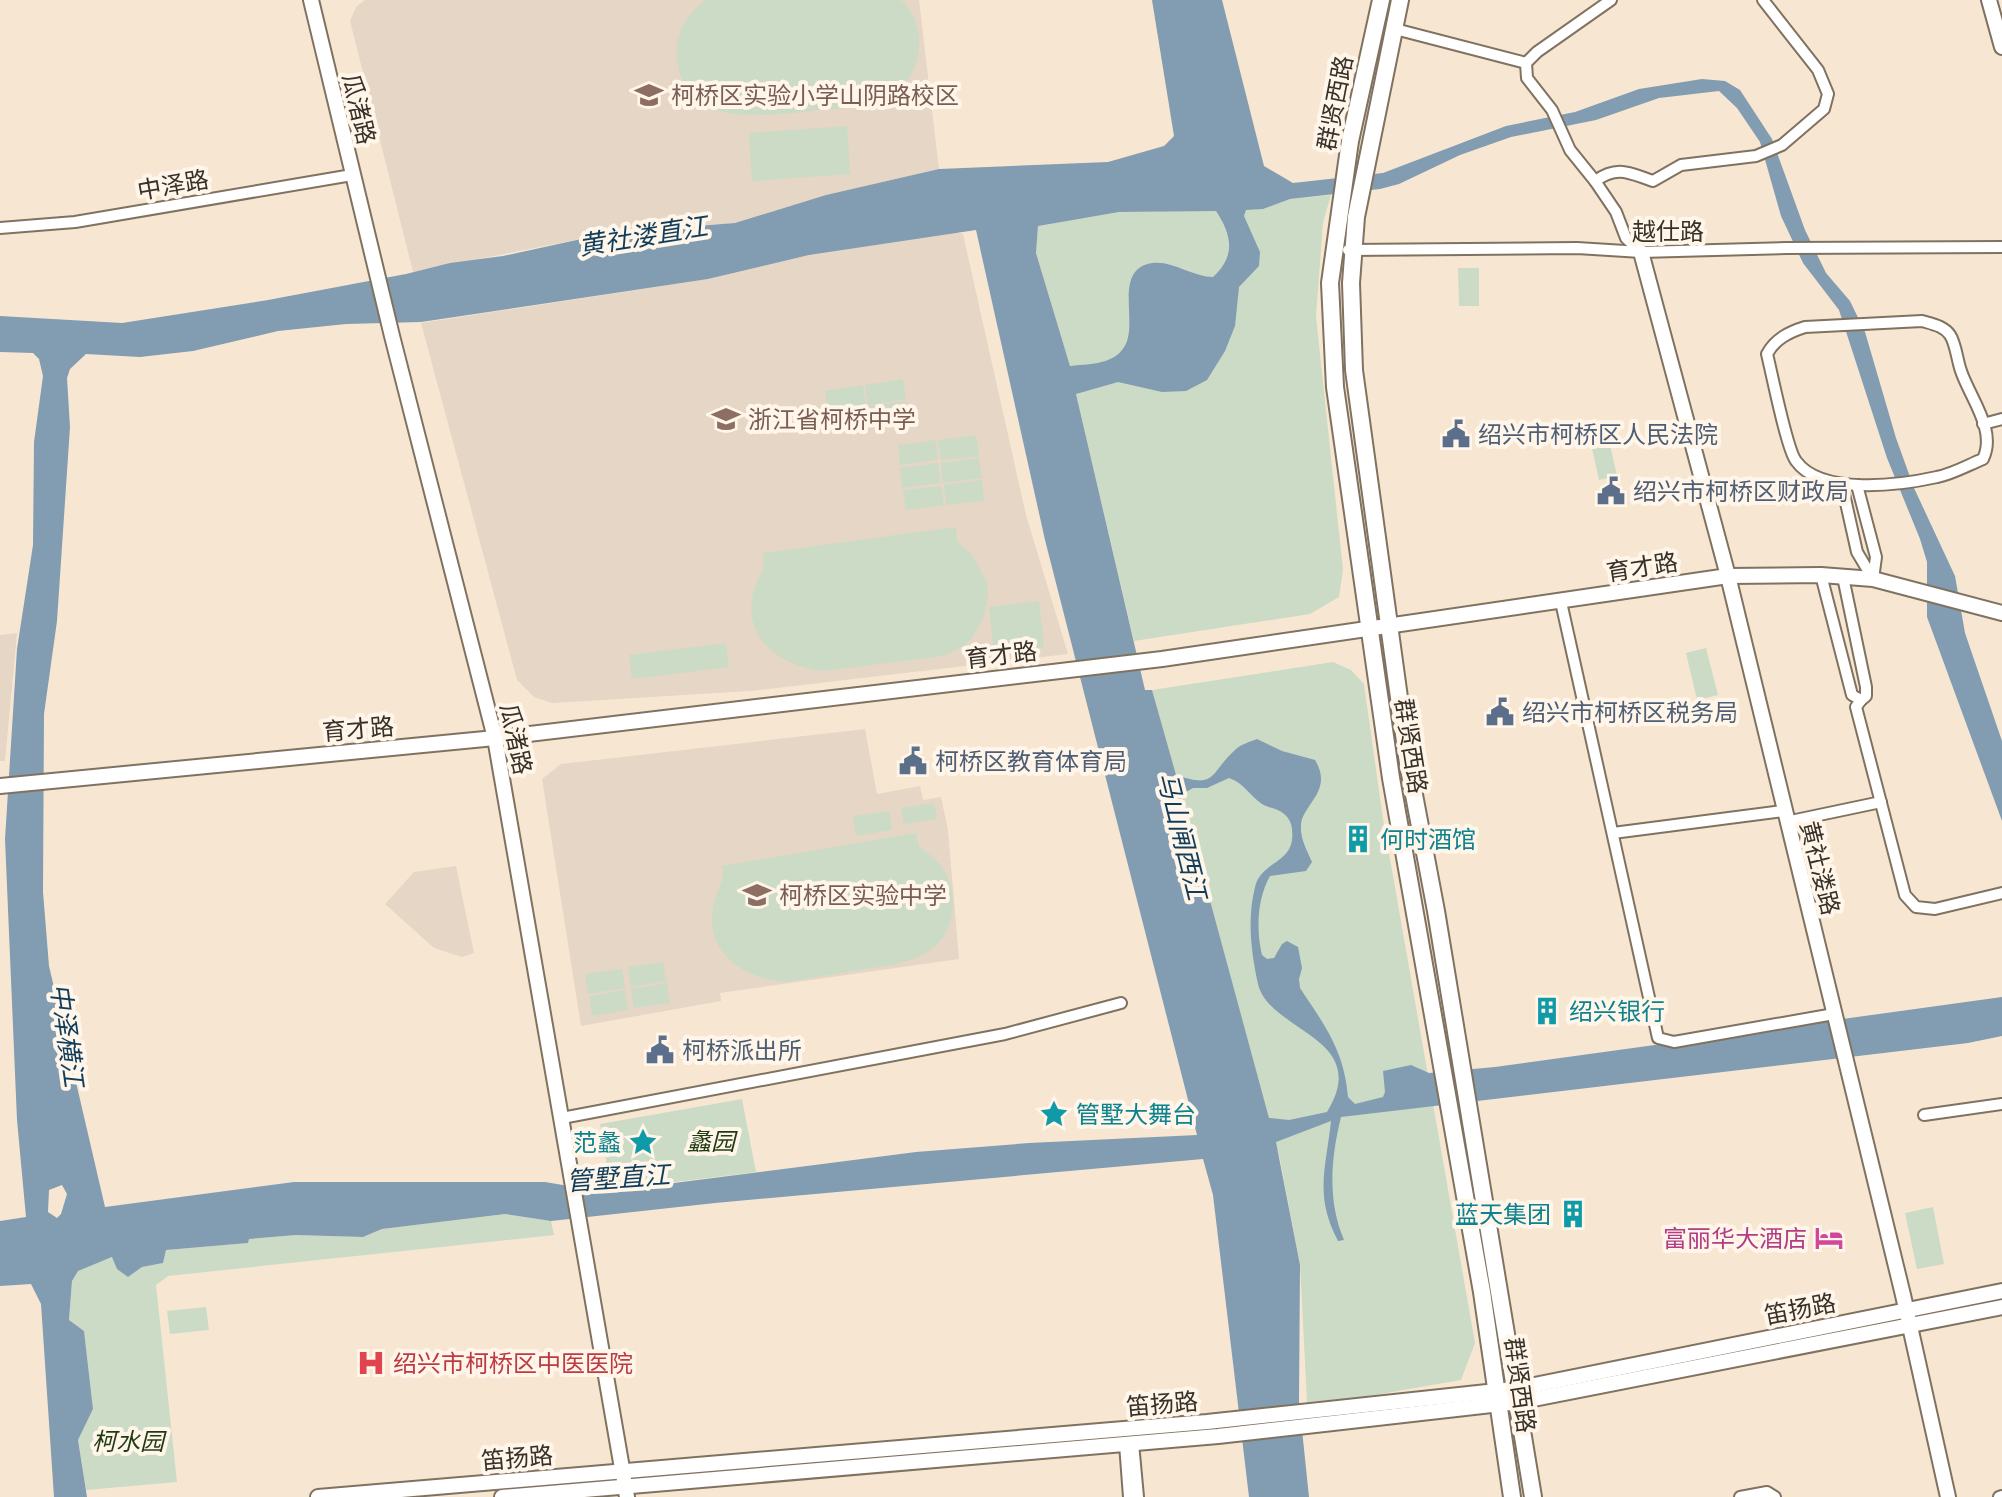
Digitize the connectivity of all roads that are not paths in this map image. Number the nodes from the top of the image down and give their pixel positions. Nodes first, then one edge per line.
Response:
1 (311, 0) edge
2 (1381, 0) edge
3 (1400, 0) edge
4 (1611, 0) edge
5 (1763, 0) edge
6 (1989, 0) edge
7 (1395, 29) junction
8 (2002, 47) edge
9 (1526, 63) junction
10 (352, 175) junction
11 (1595, 181) junction
12 (0, 228) edge
13 (2002, 247) edge
14 (1334, 249) junction
15 (1354, 250) junction
16 (1641, 252) junction
17 (2002, 419) edge
18 (1983, 424) junction
19 (1842, 485) junction
20 (1857, 485) junction
21 (1821, 575) junction
22 (1728, 576) junction
23 (1843, 577) junction
24 (1873, 579) junction
25 (1561, 602) junction
26 (2002, 613) edge
27 (1389, 626) junction
28 (1369, 629) junction
29 (1861, 700) junction
30 (495, 738) junction
31 (1, 786) edge
32 (1881, 802) junction
33 (1785, 817) junction
34 (1613, 833) junction
35 (2002, 893) edge
36 (1121, 1003) dead end
37 (1834, 1016) junction
38 (2002, 1104) edge
39 (1924, 1115) dead end
40 (562, 1118) junction
41 (2002, 1291) edge
42 (2002, 1307) edge
43 (1906, 1310) junction
44 (1910, 1327) junction
45 (1516, 1395) junction
46 (1497, 1398) junction
47 (1217, 1429) junction
48 (1129, 1443) junction
49 (625, 1485) edge
50 (318, 1497) edge
51 (502, 1497) edge
52 (1129, 1497) edge
53 (1138, 1497) edge
54 (1512, 1497) edge
55 (1533, 1497) edge
56 (1740, 1497) edge
57 (1775, 1497) edge
58 (1948, 1497) edge

1 - 10 street, 瓜渚路
2 - 14 main road, 群贤西路
3 - 7 main road, 群贤西路
4 - 9 street
5 - 11 street
6 - 8 street
7 - 9 street
7 - 15 main road, 群贤西路
9 - 11 street
10 - 12 street, 中泽路
10 - 30 street, 瓜渚路
11 - 16 street
13 - 16 street, 越仕路
14 - 15 street, 越仕路
14 - 28 main road, 群贤西路
15 - 16 street, 越仕路
15 - 27 main road, 群贤西路
16 - 22 street, 黄社溇路
17 - 18 street
18 - 19 street
18 - 20 street
19 - 20 street
19 - 24 street
20 - 24 street
21 - 22 street, 育才路
21 - 23 street, 育才路
21 - 29 street
22 - 25 street, 育才路
22 - 33 street, 黄社溇路
23 - 24 street, 育才路
23 - 29 street
24 - 26 street, 育才路
25 - 27 street, 育才路
25 - 34 street
27 - 28 street, 育才路
27 - 45 main road, 群贤西路
28 - 30 street, 育才路
28 - 46 main road, 群贤西路
29 - 32 street
30 - 31 street, 育才路
30 - 40 street, 瓜渚路
32 - 33 street
32 - 35 street
33 - 34 street
33 - 37 street, 黄社溇路
34 - 37 street
36 - 40 street
37 - 43 street, 黄社溇路
38 - 39 street
40 - 49 street, 瓜渚路
41 - 43 street, 笛扬路
42 - 44 street, 笛扬路
43 - 44 street, 黄社溇路
43 - 45 street, 笛扬路
44 - 45 street, 笛扬路
44 - 58 street, 黄社溇路
45 - 46 street, 笛扬路
45 - 55 main road, 群贤西路
46 - 47 street, 笛扬路
46 - 54 main road, 群贤西路
47 - 48 street, 笛扬路
47 - 49 street, 笛扬路
48 - 49 street, 笛扬路
48 - 52 street
48 - 53 street
49 - 50 street, 笛扬路
49 - 51 street, 笛扬路
56 - 57 street

